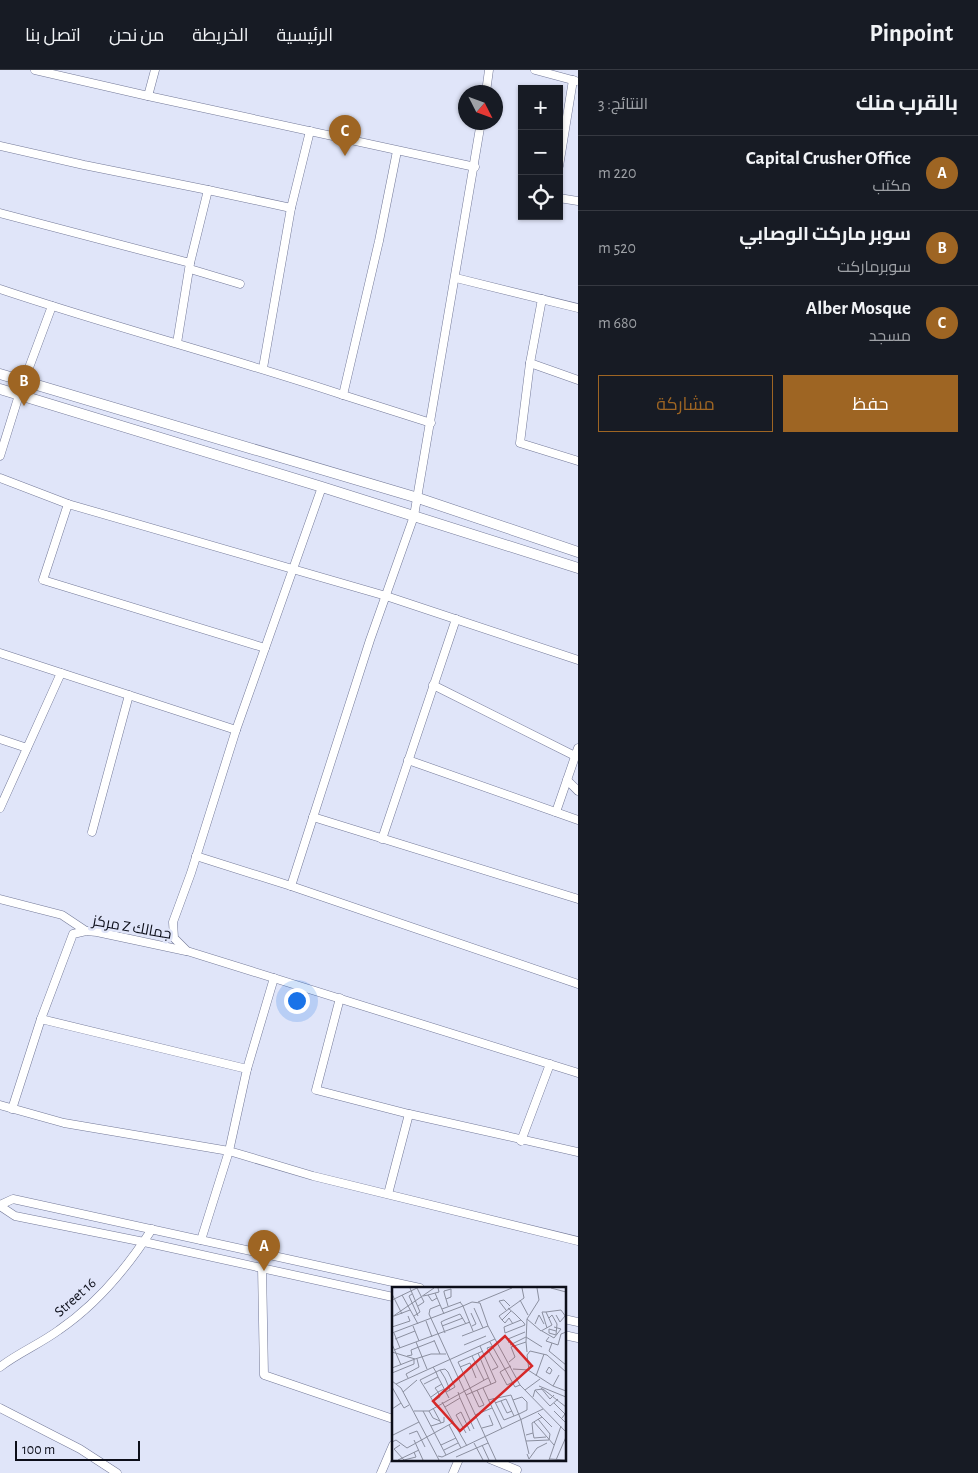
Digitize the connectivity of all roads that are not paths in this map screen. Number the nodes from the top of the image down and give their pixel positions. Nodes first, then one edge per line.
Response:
1 (35, 70) edge
2 (155, 70) edge
3 (489, 70) edge
4 (535, 70) edge
5 (576, 81) edge
6 (487, 85) edge
7 (148, 96) junction
8 (480, 130) edge
9 (310, 131) junction
10 (0, 146) edge
11 (563, 146) edge
12 (396, 151) junction
13 (475, 167) junction
14 (208, 190) junction
15 (563, 199) edge
16 (578, 201) edge
17 (291, 208) junction
18 (0, 214) edge
19 (190, 266) junction
20 (456, 278) junction
21 (240, 284) dead end
22 (0, 290) edge
23 (542, 299) junction
24 (52, 306) junction
25 (578, 308) edge
26 (177, 343) junction
27 (530, 363) junction
28 (263, 368) junction
29 (0, 374) edge
30 (578, 380) edge
31 (24, 381) junction
32 (0, 389) edge
33 (19, 395) junction
34 (343, 395) junction
35 (431, 423) junction
36 (0, 456) edge
37 (578, 461) edge
38 (0, 478) edge
39 (322, 487) junction
40 (418, 498) junction
41 (68, 504) junction
42 (414, 516) junction
43 (578, 552) edge
44 (578, 568) edge
45 (293, 570) junction
46 (386, 596) junction
47 (456, 619) junction
48 (265, 648) junction
49 (0, 653) edge
50 (578, 660) edge
51 (61, 673) junction
52 (434, 685) junction
53 (129, 695) junction
54 (236, 730) junction
55 (0, 740) edge
56 (28, 748) junction
57 (578, 748) edge
58 (575, 756) junction
59 (408, 760) junction
60 (567, 780) junction
61 (578, 791) edge
62 (0, 808) edge
63 (556, 812) junction
64 (313, 818) junction
65 (578, 820) edge
66 (92, 832) dead end
67 (382, 839) junction
68 (196, 856) junction
69 (291, 886) junction
70 (0, 899) edge
71 (578, 899) edge
72 (86, 931) junction
73 (187, 951) junction
74 (274, 978) junction
75 (578, 984) edge
76 (340, 998) junction
77 (41, 1019) junction
78 (550, 1064) junction
79 (247, 1069) junction
80 (578, 1073) edge
81 (0, 1105) edge
82 (12, 1109) junction
83 (409, 1114) junction
84 (521, 1141) junction
85 (229, 1151) junction
86 (578, 1152) edge
87 (388, 1194) junction
88 (0, 1206) edge
89 (152, 1229) junction
90 (201, 1240) junction
91 (578, 1241) edge
92 (144, 1242) junction
93 (262, 1267) junction
94 (415, 1287) edge
95 (392, 1296) edge
96 (0, 1367) edge
97 (0, 1408) edge
98 (392, 1419) edge
99 (392, 1447) edge
100 (459, 1460) edge
101 (492, 1460) edge
102 (117, 1473) edge
103 (381, 1473) edge
104 (453, 1473) edge
105 (516, 1473) edge

1 - 7 street
2 - 7 street
3 - 6 street
4 - 5 street
5 - 11 street
7 - 9 street
8 - 13 street
9 - 12 street
9 - 17 street
10 - 14 street
12 - 13 street
12 - 34 street
13 - 20 street
14 - 17 street
14 - 19 street
15 - 16 street
17 - 28 street
18 - 19 street
19 - 21 street
19 - 26 street
20 - 23 street
20 - 35 street
22 - 24 street
23 - 25 street
23 - 27 street
24 - 26 street
24 - 31 street
26 - 28 street
27 - 30 street
27 - 37 street
28 - 34 street
29 - 31 street
31 - 40 street
32 - 33 street
33 - 36 street
33 - 39 street
34 - 35 street
35 - 40 street
38 - 41 street
39 - 42 street
39 - 45 street
40 - 42 street
40 - 43 street
41 - 45 street
41 - 48 street
42 - 44 street
42 - 46 street
45 - 46 street
45 - 48 street
46 - 47 street
46 - 64 street
47 - 50 street
47 - 52 street
48 - 54 street
49 - 51 street
51 - 53 street
51 - 56 street
52 - 58 street
52 - 59 street
53 - 54 street
53 - 66 street
54 - 68 street
55 - 56 street
56 - 62 street
57 - 58 street
58 - 60 street
59 - 63 street
59 - 67 street
60 - 61 street
60 - 63 street
63 - 65 street
64 - 67 street
64 - 69 street
67 - 71 street
68 - 69 street
68 - 73 street
69 - 75 street
70 - 72 street
72 - 73 street, مركز Z جمالك
72 - 77 street, مركز Z جمالك
73 - 74 street, مركز Z جمالك
74 - 76 street, مركز Z جمالك
74 - 79 street
76 - 78 street, مركز Z جمالك
76 - 83 street
77 - 79 street
77 - 82 street
78 - 80 street, مركز Z جمالك
78 - 84 street
79 - 85 street
81 - 82 street
82 - 85 street
83 - 84 street
83 - 87 street
84 - 86 street
85 - 87 street
85 - 90 street
87 - 91 street
88 - 89 street
88 - 92 street
89 - 90 street
89 - 92 street, Street 16
90 - 94 street
92 - 93 street
92 - 96 street, Street 16
93 - 95 street
93 - 98 street
97 - 102 street
99 - 103 street
100 - 104 street
101 - 105 street

